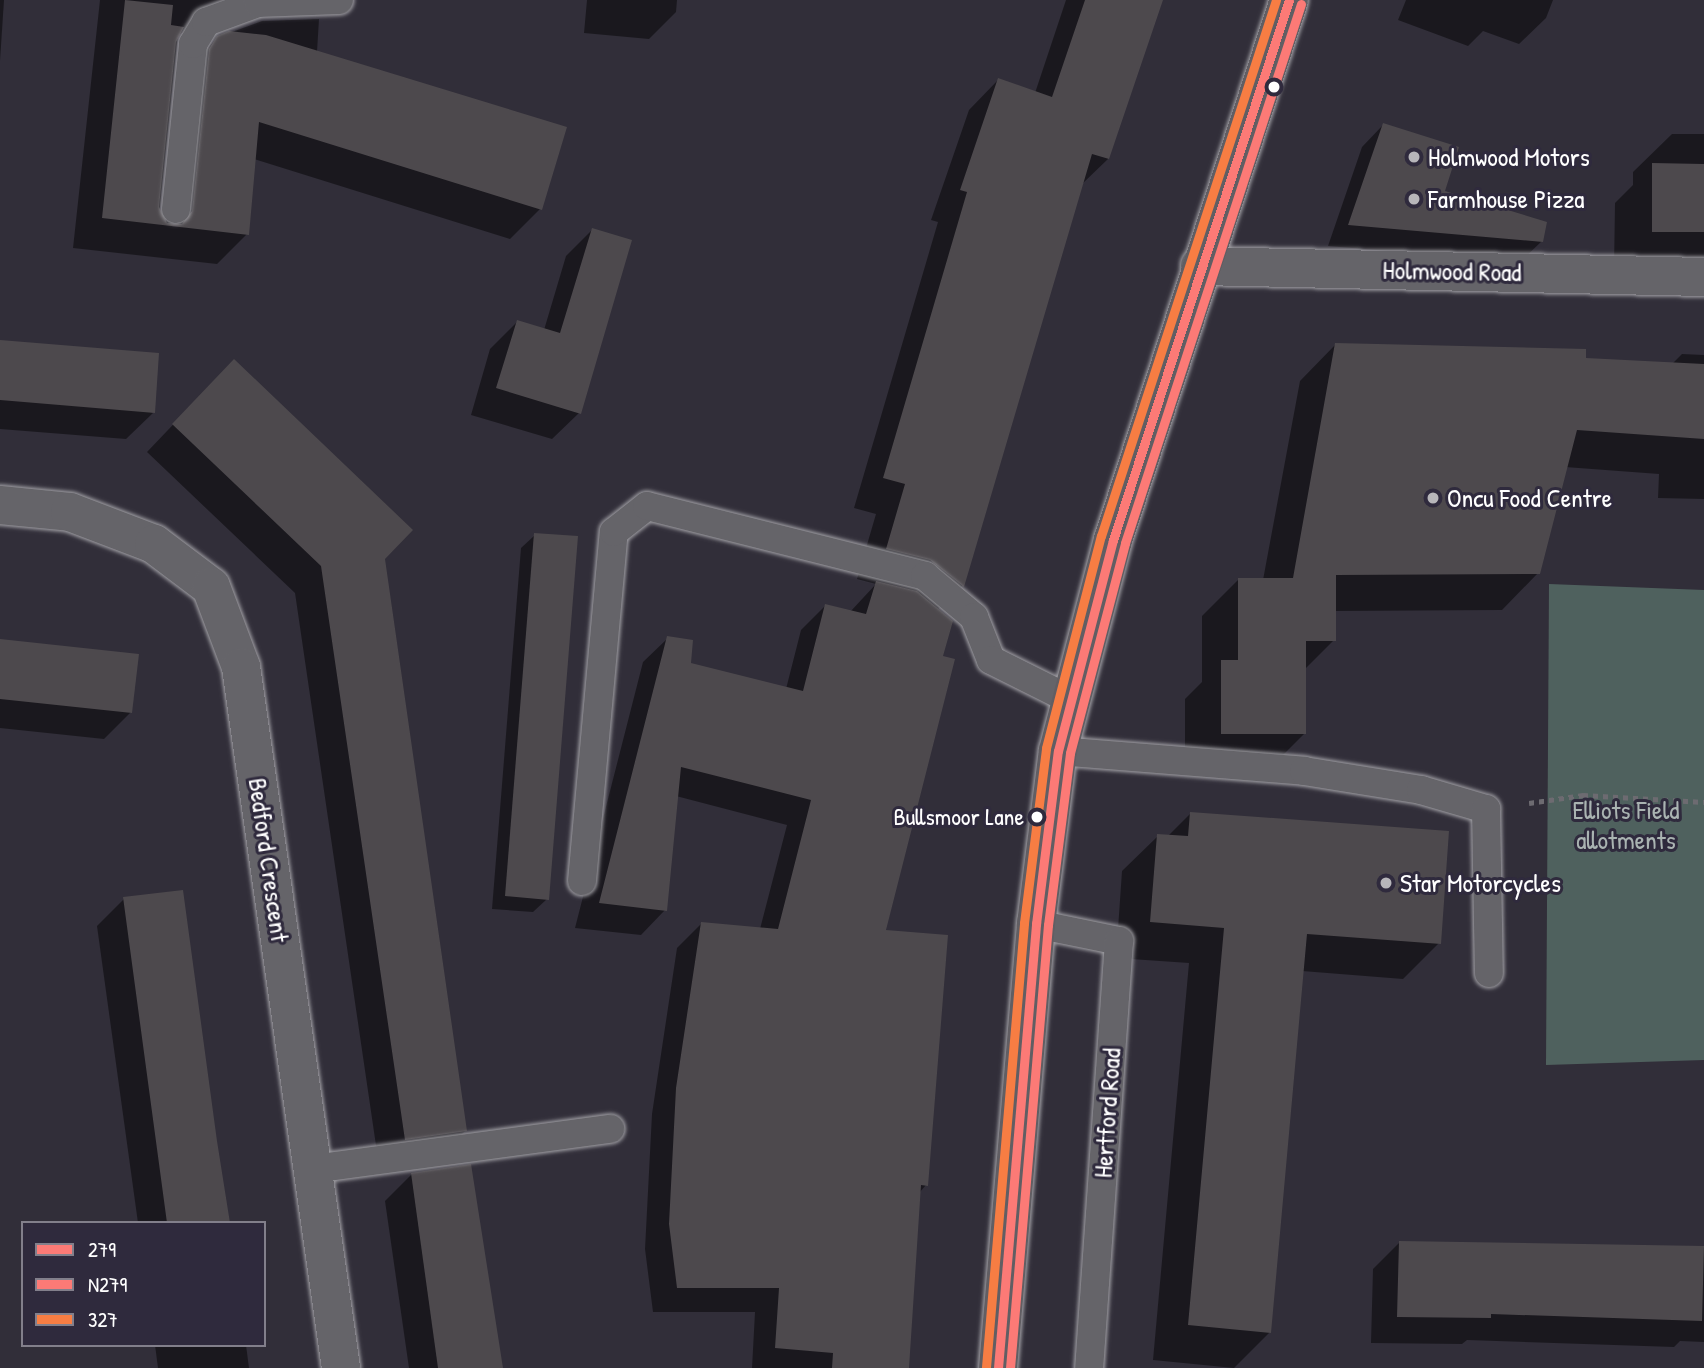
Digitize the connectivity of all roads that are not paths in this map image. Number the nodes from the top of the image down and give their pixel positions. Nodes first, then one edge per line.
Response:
1 (339, 0) edge
2 (1289, 0) edge
3 (176, 209) dead end
4 (1200, 266) junction
5 (1704, 277) edge
6 (0, 505) edge
7 (1071, 700) junction
8 (1058, 751) junction
9 (582, 881) dead end
10 (1037, 925) junction
11 (1489, 973) dead end
12 (610, 1129) dead end
13 (313, 1169) junction
14 (341, 1368) edge
15 (998, 1368) edge
16 (1088, 1368) edge

1 - 3 lane
2 - 4 main road
4 - 5 street, Holmwood Road
4 - 7 main road
6 - 13 street, Bedford Crescent
7 - 8 main road
7 - 9 lane
8 - 10 main road
8 - 11 lane
10 - 15 main road
10 - 16 lane, Hertford Road
12 - 13 lane
13 - 14 street, Bedford Crescent

